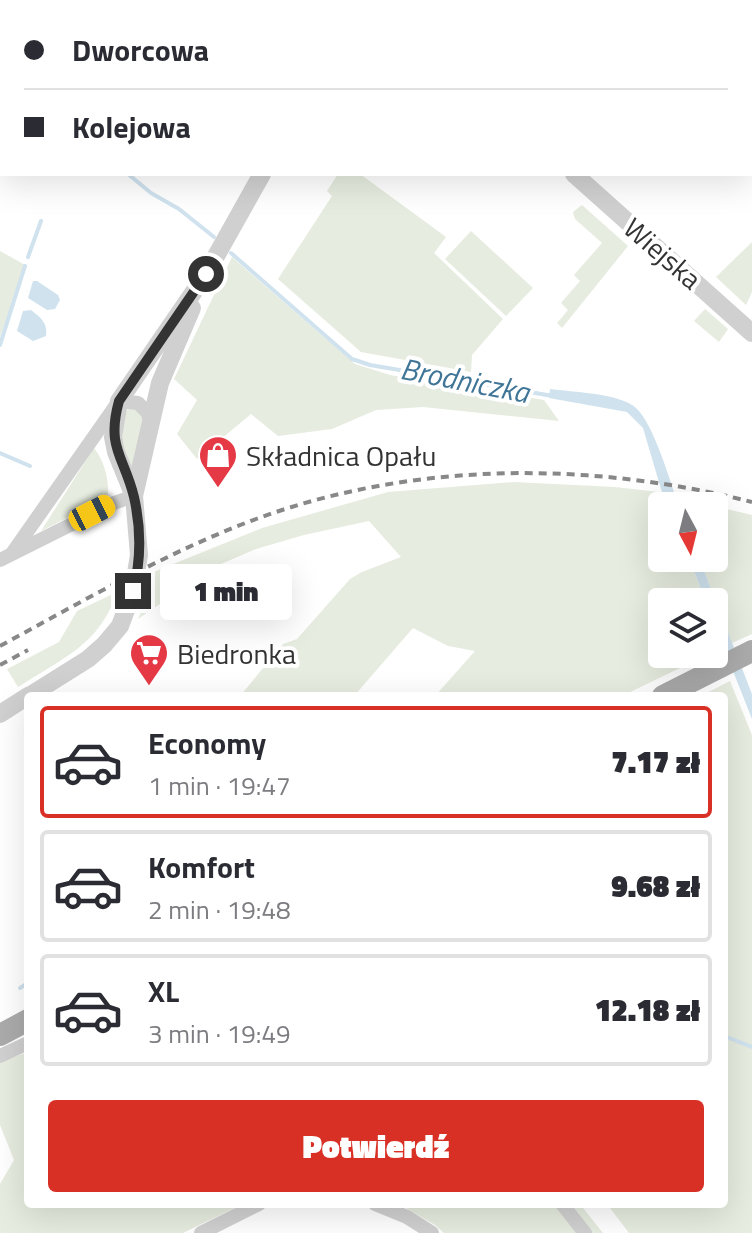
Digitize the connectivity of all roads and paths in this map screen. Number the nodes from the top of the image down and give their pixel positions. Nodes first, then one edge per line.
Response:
1 (261, 176) edge
2 (576, 176) edge
3 (206, 274) junction
4 (752, 333) edge
5 (119, 401) junction
6 (150, 421) junction
7 (134, 496) junction
8 (6, 556) edge
9 (752, 651) edge
10 (34, 692) edge
11 (671, 692) edge
12 (24, 699) edge
13 (0, 714) edge
14 (24, 1022) edge
15 (0, 1035) edge
16 (24, 1045) edge
17 (0, 1056) edge
18 (251, 1208) edge
19 (385, 1208) edge
20 (565, 1208) edge
21 (201, 1233) edge
22 (432, 1233) edge
23 (585, 1233) edge

1 - 3 street
2 - 4 street, Wiejska
3 - 5 street
3 - 6 street
5 - 6 street
5 - 7 street
5 - 8 street
6 - 7 street
7 - 8 street
7 - 10 street
9 - 11 main road
12 - 13 street
14 - 15 main road
16 - 17 street
18 - 21 street
19 - 22 street
20 - 23 street

